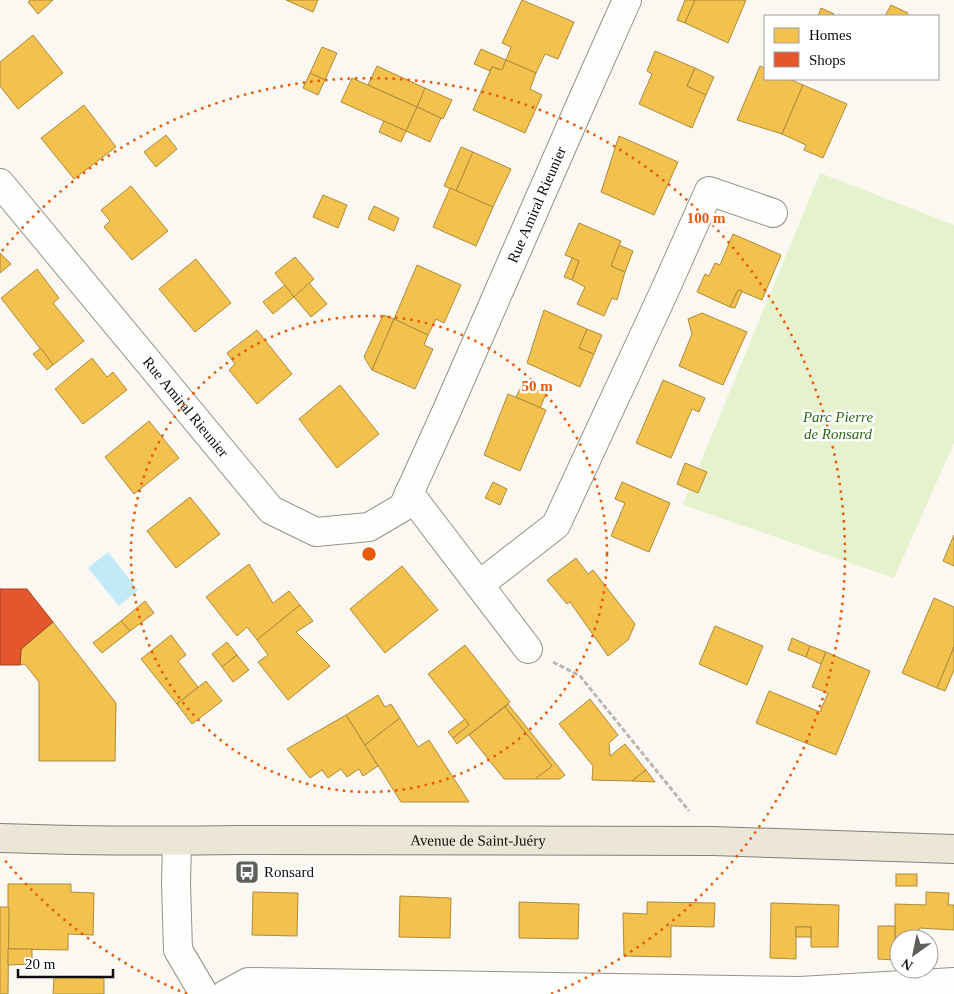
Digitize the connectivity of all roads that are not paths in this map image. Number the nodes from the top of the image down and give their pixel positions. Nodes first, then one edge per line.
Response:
1 (627, 0) edge
2 (0, 183) edge
3 (774, 213) dead end
4 (409, 493) junction
5 (479, 585) junction
6 (528, 649) road end
7 (0, 838) edge
8 (177, 840) junction
9 (954, 849) edge
10 (954, 982) edge
11 (204, 994) edge
12 (226, 994) edge

1 - 4 street, Rue Amiral Rieunier
2 - 4 street, Rue Amiral Rieunier
3 - 5 street
4 - 5 street
5 - 6 street
7 - 8 main road, Avenue de Saint-Juéry
8 - 9 main road, Avenue de Saint-Juéry
8 - 11 street
10 - 12 street

